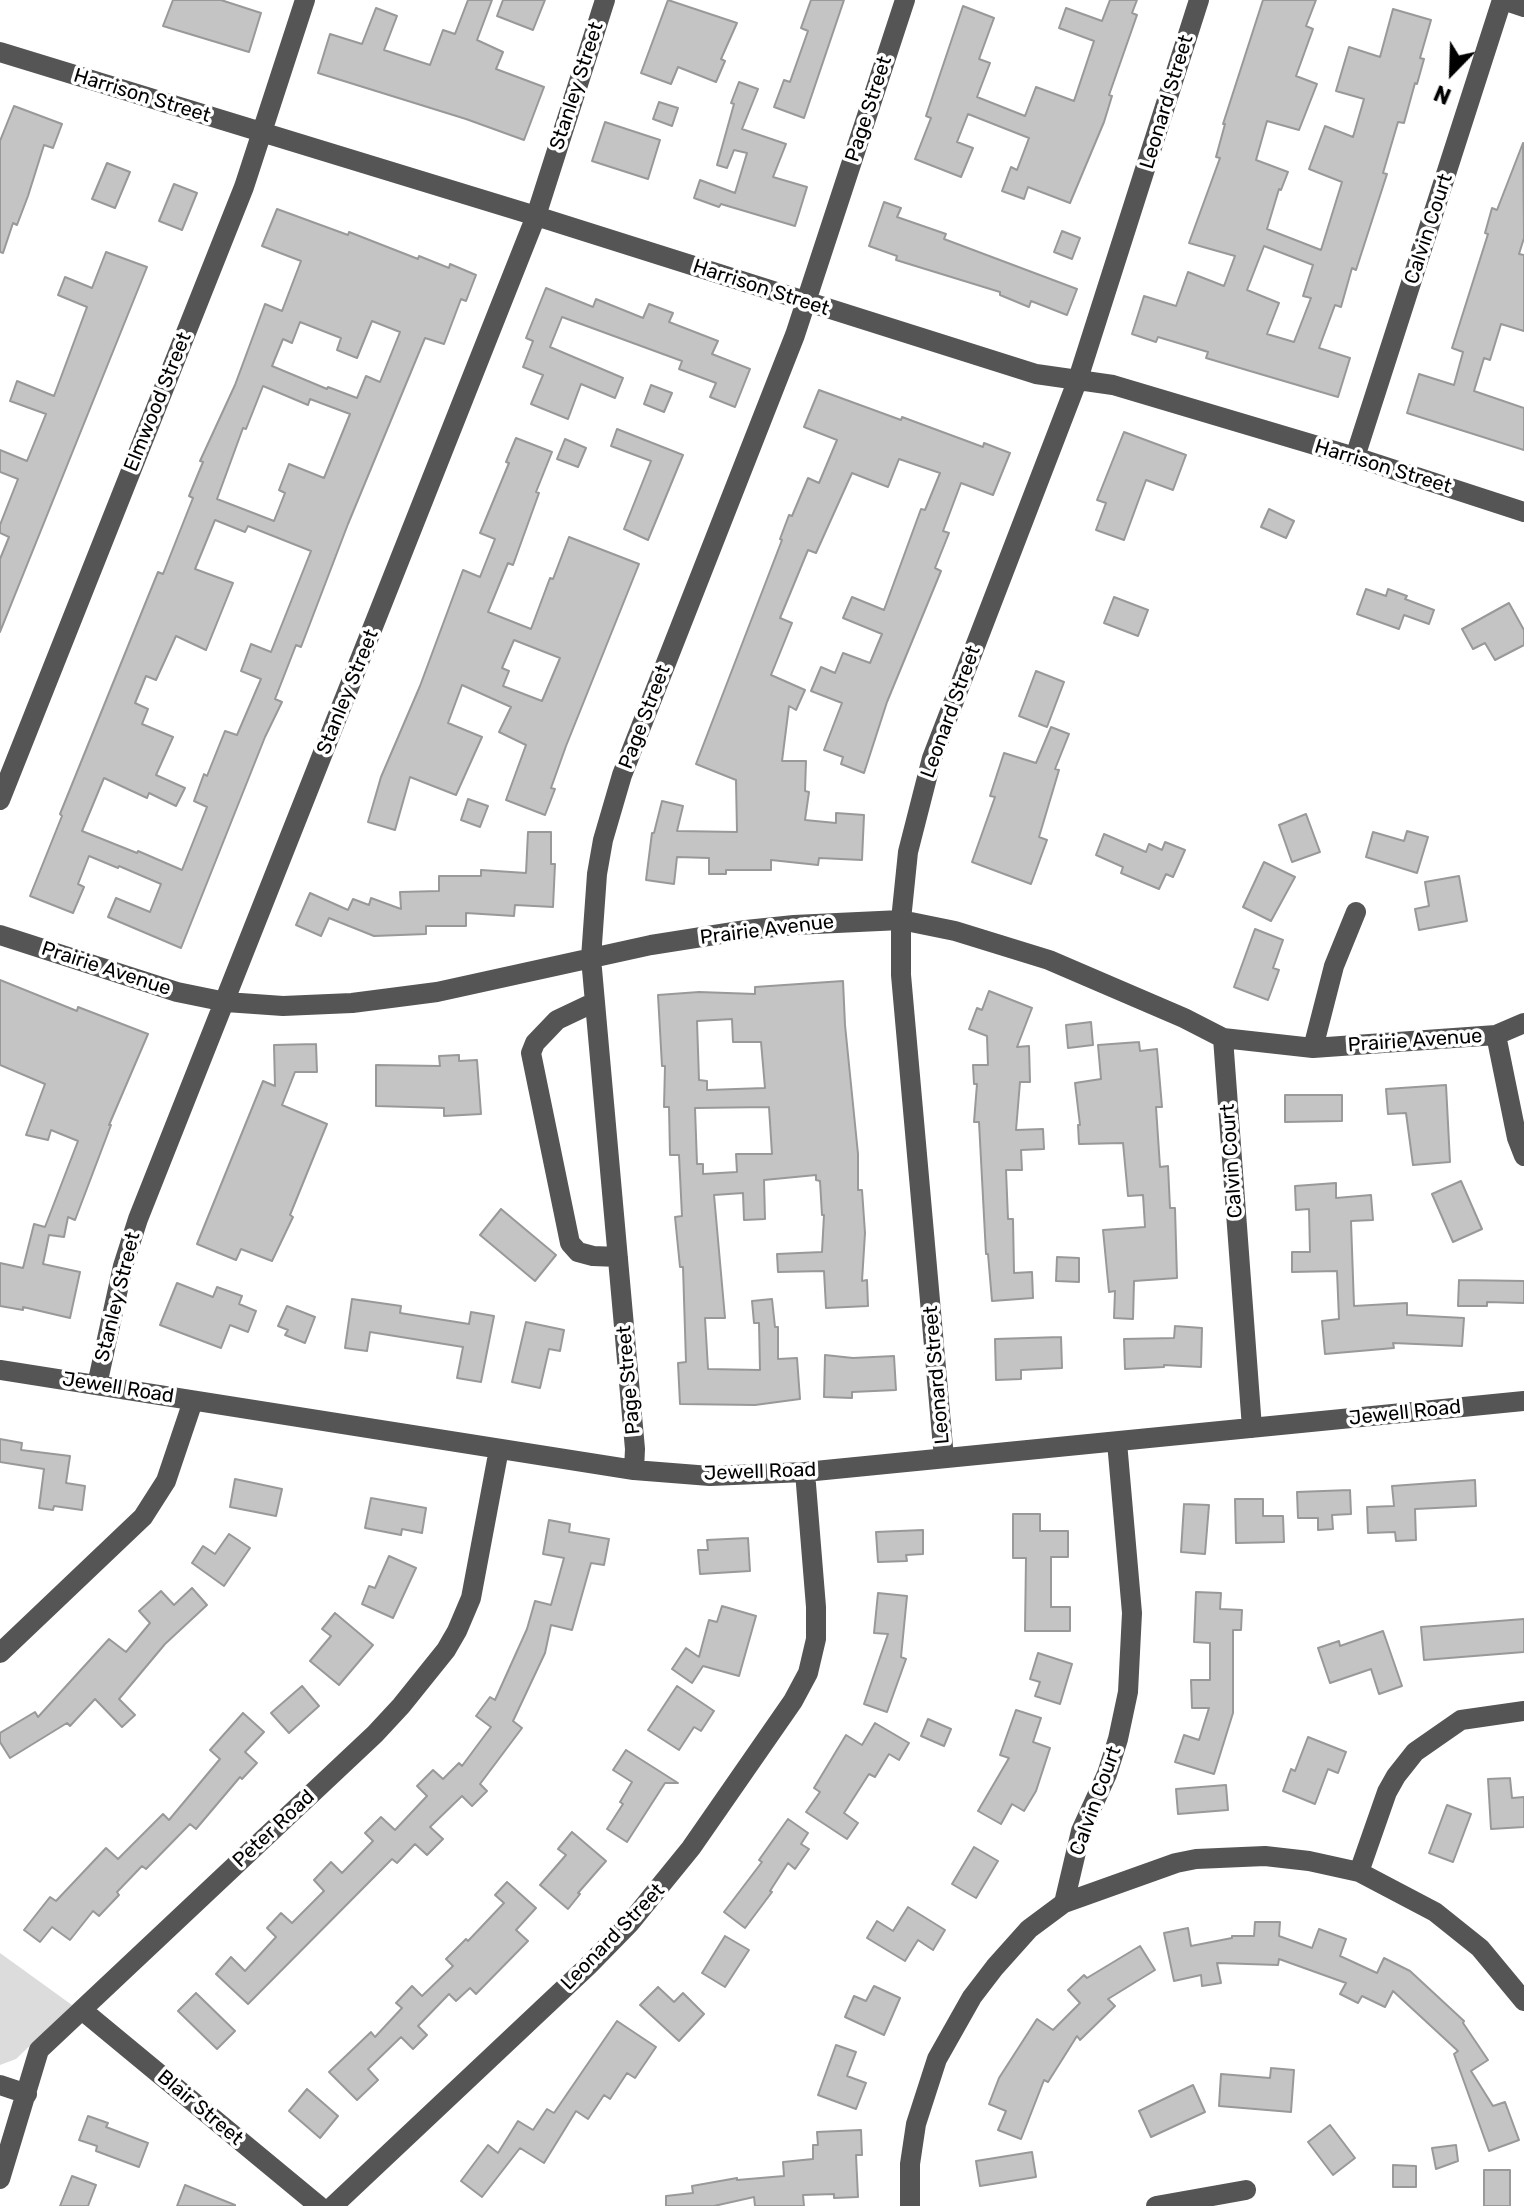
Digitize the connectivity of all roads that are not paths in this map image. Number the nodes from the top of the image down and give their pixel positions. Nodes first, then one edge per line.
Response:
1 (305, 0) edge
2 (605, 0) edge
3 (905, 0) edge
4 (1199, 0) edge
5 (1503, 0) edge
6 (1524, 7) edge
7 (0, 52) edge
8 (262, 134) junction
9 (536, 216) junction
10 (806, 303) junction
11 (1078, 379) junction
12 (1355, 457) junction
13 (1524, 512) edge
14 (0, 800) edge
15 (1356, 912) dead end
16 (901, 920) junction
17 (0, 935) edge
18 (591, 958) junction
19 (226, 1002) junction
20 (595, 1002) junction
21 (1524, 1023) edge
22 (1496, 1035) junction
23 (1223, 1038) junction
24 (1313, 1048) junction
25 (1524, 1156) edge
26 (618, 1257) junction
27 (0, 1370) edge
28 (97, 1385) junction
29 (193, 1401) junction
30 (1524, 1401) edge
31 (1252, 1428) junction
32 (1117, 1442) junction
33 (499, 1449) junction
34 (944, 1458) junction
35 (634, 1470) junction
36 (805, 1472) junction
37 (0, 1653) edge
38 (1524, 1711) edge
39 (1359, 1872) junction
40 (1064, 1903) junction
41 (1524, 2001) edge
42 (82, 2010) junction
43 (0, 2085) edge
44 (27, 2094) junction
45 (0, 2179) edge
46 (1246, 2190) dead end
47 (319, 2206) edge
48 (333, 2206) edge
49 (910, 2206) edge
50 (1156, 2206) edge

1 - 8 street, Elmwood Street
2 - 9 street, Stanley Street
3 - 10 street, Page Street
4 - 11 street, Leonard Street
5 - 6 street
5 - 12 street, Calvin Court
7 - 8 street, Harrison Street
8 - 9 street, Harrison Street
8 - 14 street, Elmwood Street
9 - 10 street, Harrison Street
9 - 19 street, Stanley Street
10 - 11 street, Harrison Street
10 - 18 street, Page Street
11 - 12 street, Harrison Street
11 - 16 street, Leonard Street
12 - 13 street, Harrison Street
15 - 24 street
16 - 18 street, Prairie Avenue
16 - 23 street, Prairie Avenue
16 - 34 street, Leonard Street
17 - 19 street, Prairie Avenue
18 - 19 street, Prairie Avenue
18 - 20 street, Page Street
19 - 28 street, Stanley Street
20 - 26 street, Page Street
20 - 26 street
21 - 22 street, Prairie Avenue
22 - 24 street, Prairie Avenue
22 - 25 street
23 - 24 street, Prairie Avenue
23 - 31 street, Calvin Court
26 - 35 street, Page Street
27 - 28 street, Jewell Road
28 - 29 street, Jewell Road
29 - 33 street, Jewell Road
29 - 37 street
30 - 31 street, Jewell Road
31 - 32 street, Jewell Road
32 - 34 street, Jewell Road
32 - 40 street, Calvin Court
33 - 35 street, Jewell Road
33 - 42 street, Peter Road
34 - 36 street, Jewell Road
35 - 36 street, Jewell Road
36 - 48 street, Leonard Street
38 - 39 street
39 - 40 street
39 - 41 street
40 - 49 street
42 - 44 street, Peter Road
42 - 47 street, Blair Street
43 - 44 street
44 - 45 street, Peter Road
46 - 50 street

